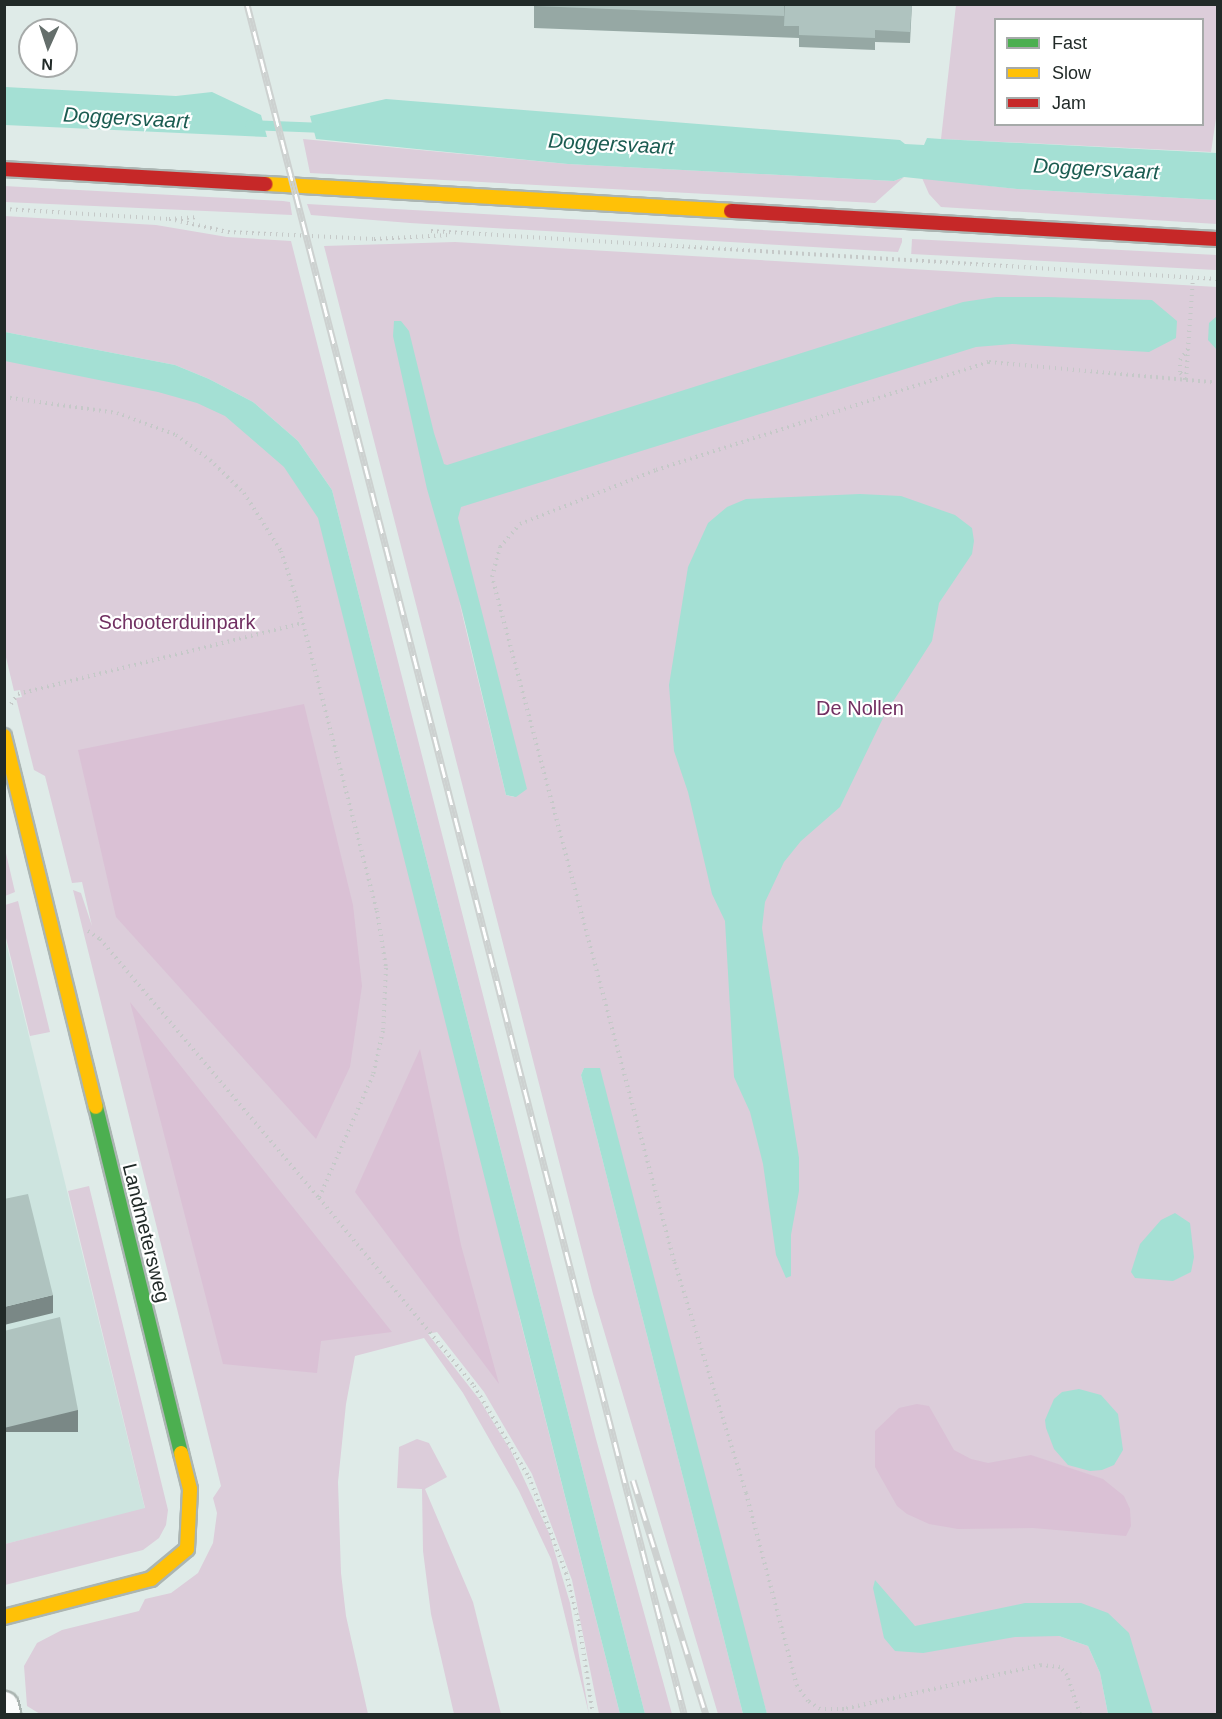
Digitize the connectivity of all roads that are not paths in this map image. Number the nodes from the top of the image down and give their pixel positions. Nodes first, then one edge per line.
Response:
1 (4, 169) edge
2 (1218, 238) edge
3 (4, 736) edge
4 (4, 1617) edge
5 (4, 1706) edge
6 (6, 1714) edge

1 - 2 street
3 - 4 street, Landmetersweg
5 - 6 street

